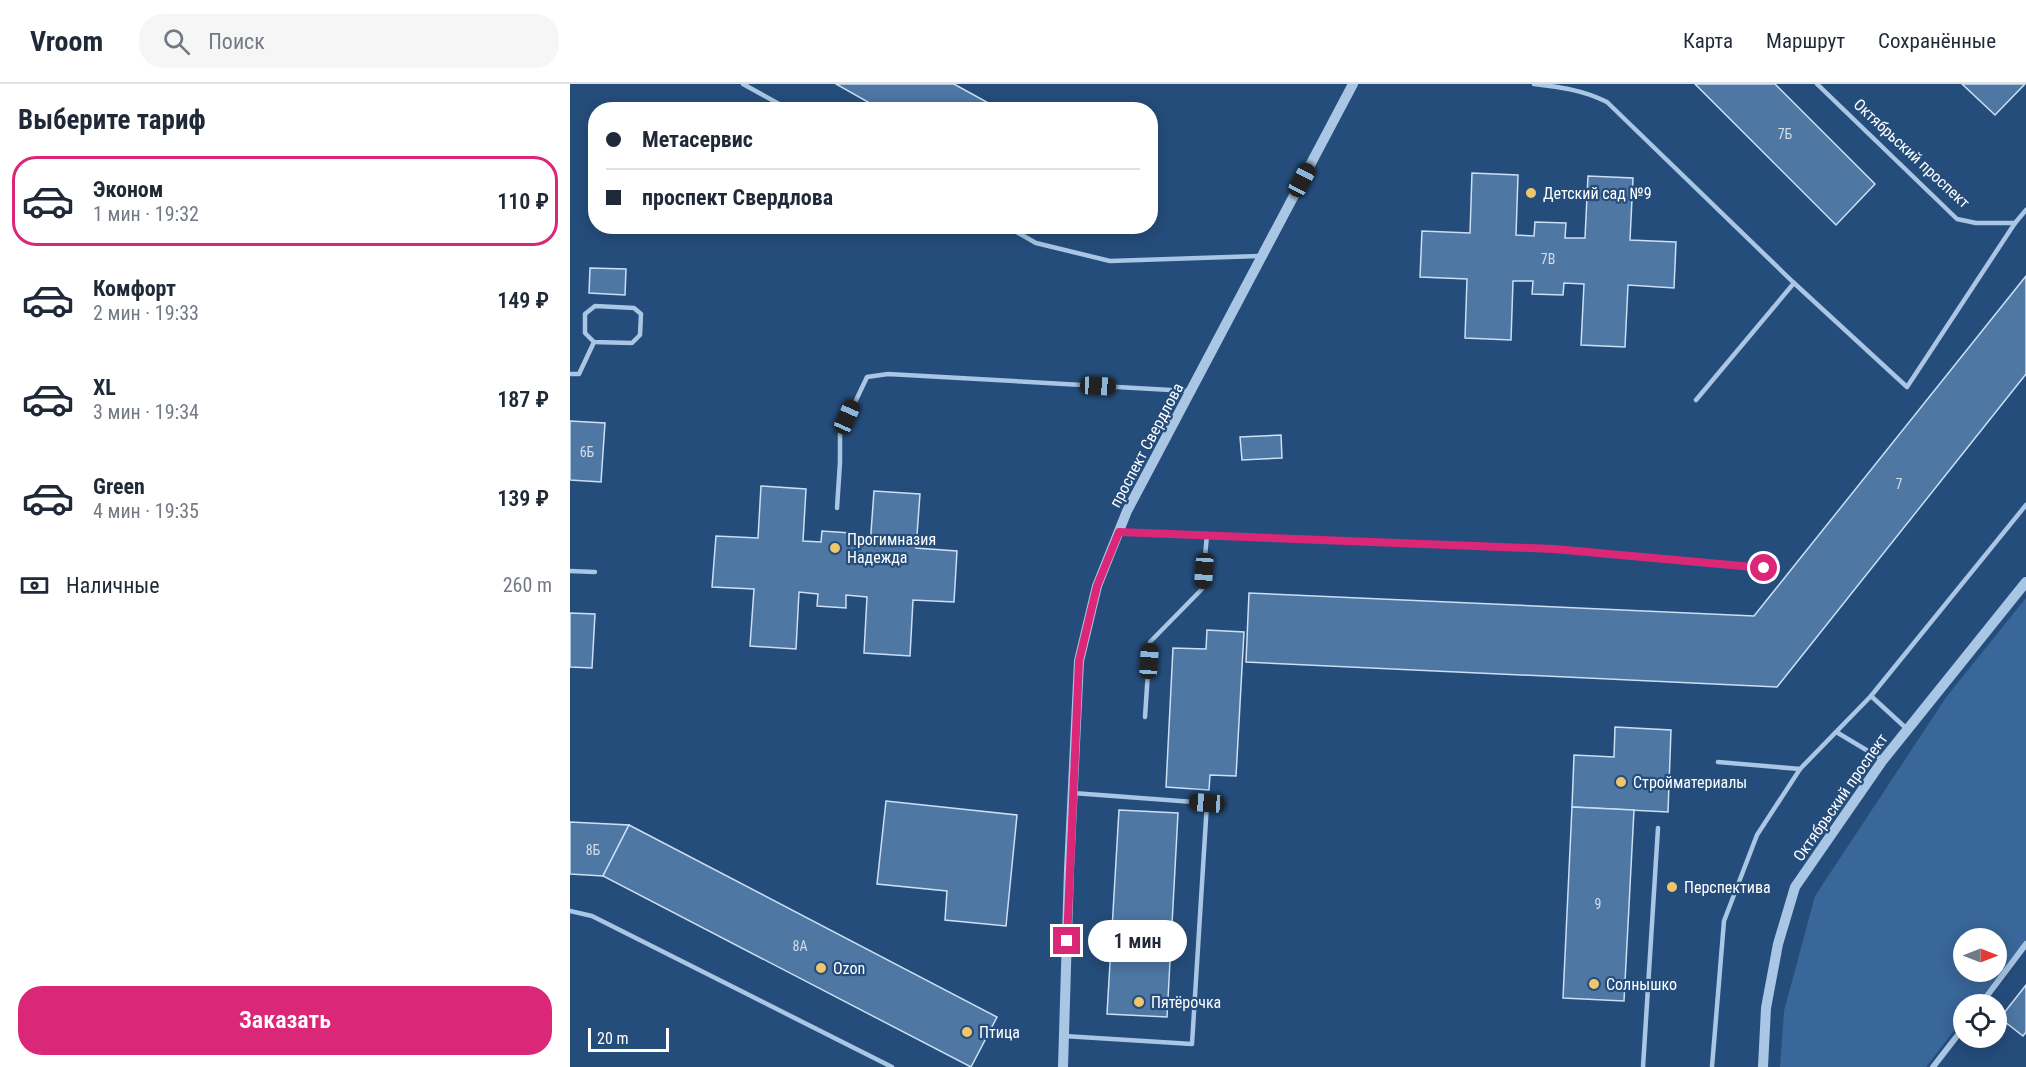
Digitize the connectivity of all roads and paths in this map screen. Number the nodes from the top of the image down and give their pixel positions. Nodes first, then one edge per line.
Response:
1 (743, 84) edge
2 (1353, 84) edge
3 (1534, 84) edge
4 (1817, 84) edge
5 (776, 102) edge
6 (2026, 210) edge
7 (2015, 223) junction
8 (1020, 234) edge
9 (1262, 256) junction
10 (1794, 283) junction
11 (594, 342) junction
12 (570, 374) edge
13 (1191, 392) junction
14 (1696, 400) dead end
15 (2026, 505) edge
16 (837, 508) dead end
17 (1119, 532) junction
18 (1207, 535) junction
19 (1764, 568) dead end
20 (570, 570) edge
21 (596, 572) dead end
22 (2026, 582) edge
23 (1871, 696) junction
24 (1145, 717) dead end
25 (1907, 729) junction
26 (1838, 732) junction
27 (1883, 760) junction
28 (1718, 762) dead end
29 (1800, 769) junction
30 (1073, 793) junction
31 (1658, 828) dead end
32 (570, 911) edge
33 (2026, 944) edge
34 (1988, 994) edge
35 (1064, 1036) junction
36 (1953, 1041) edge
37 (892, 1067) edge
38 (1063, 1067) edge
39 (1643, 1067) edge
40 (1712, 1067) edge
41 (1763, 1067) edge
42 (1933, 1067) edge

1 - 5 lane
2 - 9 street, проспект Свердлова
3 - 10 lane
4 - 7 lane, Октябрьский проспект
6 - 7 lane
7 - 10 lane
8 - 9 lane
9 - 13 street, проспект Свердлова
10 - 14 lane
11 - 11 lane
11 - 12 lane
13 - 16 lane
13 - 17 street, проспект Свердлова
15 - 23 lane
17 - 18 lane
17 - 30 street, проспект Свердлова
18 - 19 lane
18 - 24 lane
20 - 21 lane
22 - 25 street, Октябрьский проспект
23 - 25 lane
23 - 26 lane
25 - 27 street, Октябрьский проспект
26 - 27 lane
26 - 29 lane
27 - 41 street, Октябрьский проспект
28 - 29 lane
29 - 40 lane
30 - 35 street, проспект Свердлова
30 - 35 lane
31 - 39 lane
32 - 37 lane
33 - 34 street
35 - 38 street, проспект Свердлова
36 - 42 street

